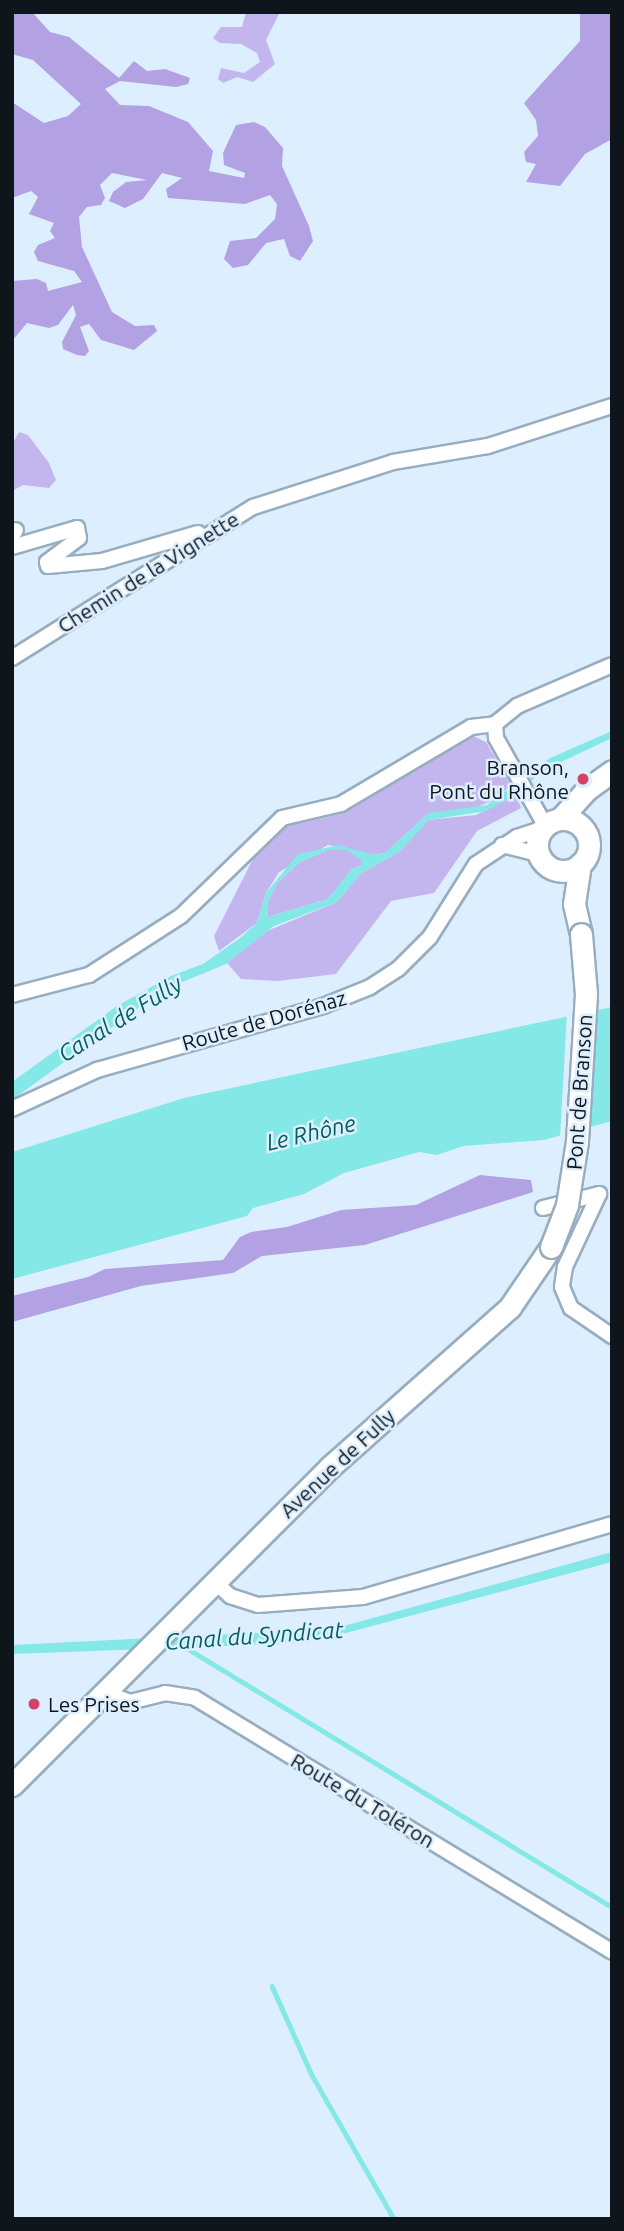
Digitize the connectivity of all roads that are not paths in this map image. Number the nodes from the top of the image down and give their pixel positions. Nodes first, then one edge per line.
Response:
1 (612, 406) edge
2 (217, 526) junction
3 (12, 547) edge
4 (12, 658) edge
5 (612, 665) edge
6 (495, 724) junction
7 (612, 771) edge
8 (591, 786) junction
9 (546, 820) junction
10 (586, 832) junction
11 (502, 845) junction
12 (546, 862) junction
13 (580, 864) junction
14 (575, 904) junction
15 (12, 995) edge
16 (12, 1109) edge
17 (543, 1209) dead end
18 (551, 1247) joint
19 (612, 1336) edge
20 (612, 1524) edge
21 (214, 1581) junction
22 (104, 1692) junction
23 (12, 1785) edge
24 (612, 1952) edge

1 - 2 street, Chemin de la Vignette
2 - 3 street
2 - 4 street, Chemin de la Vignette
5 - 6 street
6 - 9 street
6 - 15 street
7 - 8 main road
8 - 9 main road
8 - 10 main road
9 - 10 main road
9 - 11 street, Route de Dorénaz
9 - 12 main road
10 - 13 main road
11 - 12 street
11 - 16 street, Route de Dorénaz
12 - 13 main road
12 - 14 main road
13 - 14 main road
14 - 18 main road, Pont de Branson, bridge
17 - 19 street
18 - 21 main road, Avenue de Fully
20 - 21 street
21 - 22 main road, Avenue de Fully
22 - 23 main road
22 - 24 street, Route du Toléron

